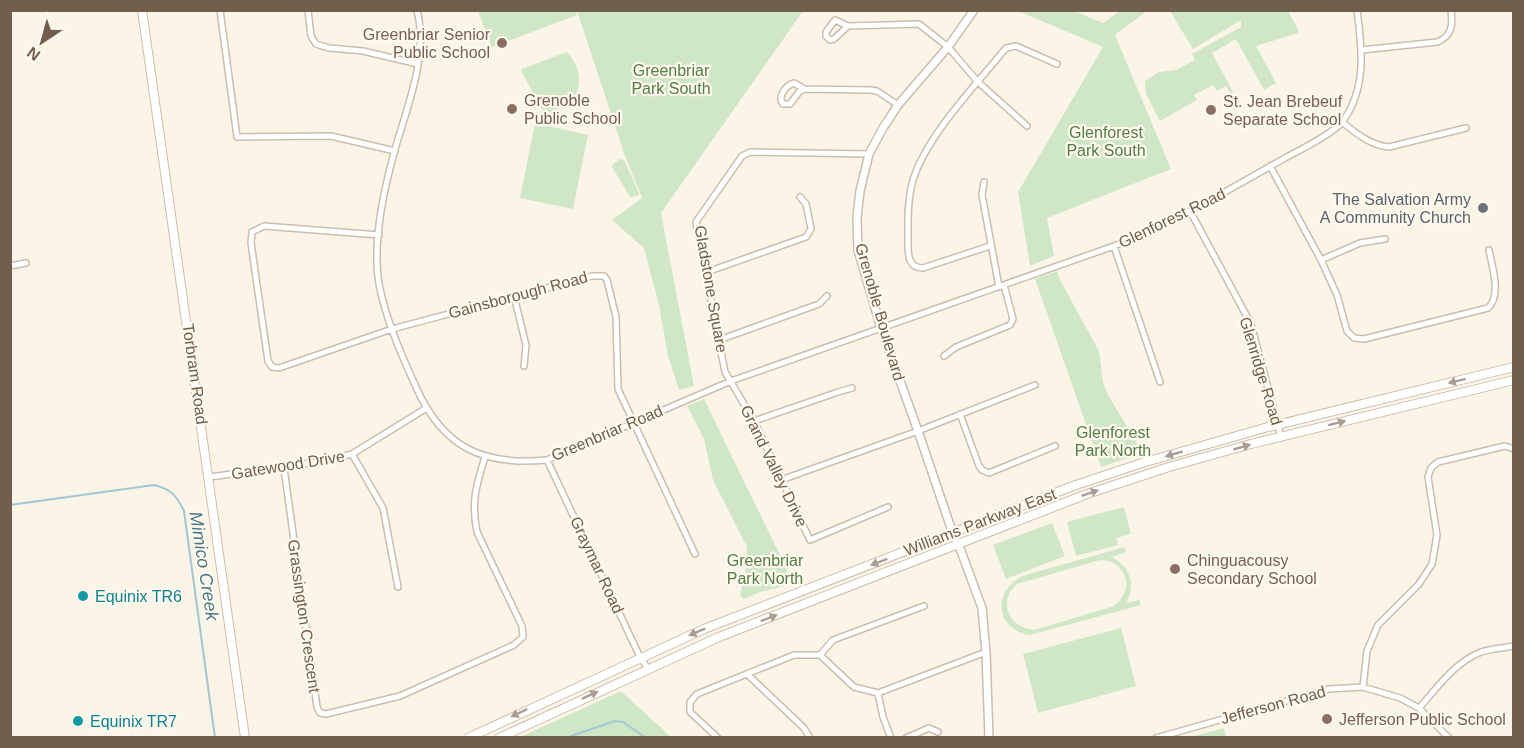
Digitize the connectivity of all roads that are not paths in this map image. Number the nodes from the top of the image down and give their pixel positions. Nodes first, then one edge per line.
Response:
1 (142, 10) edge
2 (219, 10) edge
3 (308, 10) edge
4 (417, 10) edge
5 (974, 10) edge
6 (1357, 10) edge
7 (1451, 10) edge
8 (848, 26) dead end
9 (948, 47) junction
10 (1362, 50) junction
11 (418, 64) junction
12 (1056, 64) dead end
13 (978, 82) junction
14 (804, 89) junction
15 (898, 105) junction
16 (1342, 122) junction
17 (1027, 126) dead end
18 (1466, 128) dead end
19 (395, 151) junction
20 (869, 154) junction
21 (1270, 166) junction
22 (984, 182) dead end
23 (800, 197) dead end
24 (1190, 211) junction
25 (379, 235) junction
26 (1385, 239) dead end
27 (990, 246) junction
28 (1114, 246) junction
29 (1489, 250) dead end
30 (1322, 260) junction
31 (26, 263) dead end
32 (10, 266) edge
33 (706, 272) junction
34 (1001, 286) junction
35 (514, 296) junction
36 (827, 296) dead end
37 (881, 328) junction
38 (392, 329) junction
39 (719, 340) junction
40 (944, 356) dead end
41 (524, 366) dead end
42 (1514, 367) edge
43 (1514, 380) edge
44 (731, 381) junction
45 (1160, 382) dead end
46 (1035, 385) dead end
47 (852, 388) dead end
48 (425, 409) junction
49 (960, 414) junction
50 (754, 421) junction
51 (632, 422) junction
52 (1278, 425) junction
53 (918, 431) junction
54 (1281, 437) junction
55 (1054, 446) dead end
56 (1514, 449) edge
57 (352, 454) junction
58 (485, 457) junction
59 (547, 460) junction
60 (284, 468) junction
61 (210, 477) junction
62 (781, 480) junction
63 (888, 507) dead end
64 (953, 534) junction
65 (958, 544) junction
66 (695, 554) dead end
67 (398, 587) dead end
68 (924, 606) dead end
69 (1514, 646) edge
70 (986, 652) junction
71 (820, 655) junction
72 (640, 657) junction
73 (648, 669) junction
74 (747, 674) junction
75 (1363, 687) junction
76 (879, 693) junction
77 (1419, 708) junction
78 (939, 732) dead end
79 (245, 738) edge
80 (468, 738) edge
81 (499, 738) edge
82 (718, 738) edge
83 (810, 738) edge
84 (891, 738) edge
85 (906, 738) edge
86 (989, 738) edge
87 (1156, 738) edge
88 (1449, 738) edge

1 - 61 main road, Torbram Road
2 - 19 street
3 - 11 street
4 - 11 street, Greenbriar Road
5 - 9 street, Grenoble Boulevard
6 - 10 street, Glenforest Road
7 - 10 street
8 - 9 street
9 - 13 street
9 - 15 street, Grenoble Boulevard
10 - 16 street, Glenforest Road
11 - 19 street, Greenbriar Road
12 - 13 street
13 - 17 street
13 - 27 street
14 - 14 street
14 - 15 street
15 - 20 street, Grenoble Boulevard
16 - 18 street
16 - 21 street, Glenforest Road
19 - 25 street, Greenbriar Road
20 - 33 street, Gladstone Square
20 - 37 street, Grenoble Boulevard
21 - 24 street, Glenforest Road
21 - 30 street
22 - 27 street
23 - 33 street
24 - 28 street, Glenforest Road
24 - 52 street, Glenridge Road
25 - 38 street, Greenbriar Road
25 - 38 street, Gainsborough Road
26 - 30 street
27 - 34 street
28 - 34 street, Glenforest Road
28 - 45 street
29 - 30 street
31 - 32 street
33 - 39 street, Gladstone Square
34 - 37 street, Glenforest Road
34 - 40 street
35 - 38 street, Gainsborough Road
35 - 41 street
35 - 51 street, Gainsborough Road
36 - 39 street
37 - 44 street, Greenbriar Road
37 - 53 street, Grenoble Boulevard
38 - 48 street, Greenbriar Road
39 - 44 street, Gladstone Square
42 -> 52 main road, Williams Parkway East
54 -> 43 main road, Williams Parkway East
44 - 50 street, Grand Valley Drive
44 - 51 street, Greenbriar Road
46 - 49 street
47 - 50 street
48 - 57 street, Gatewood Drive
48 - 58 street, Greenbriar Road
49 - 53 street
49 - 55 street
50 - 62 street, Grand Valley Drive
51 - 59 street, Greenbriar Road
51 - 66 street
52 - 54 street, Glenridge Road
52 -> 64 main road, Williams Parkway East
53 - 62 street
53 - 64 street, Grenoble Boulevard
65 -> 54 main road, Williams Parkway East
56 - 75 street
57 - 60 street, Gatewood Drive
57 - 67 street
58 - 59 street, Greenbriar Road
58 - 60 street, Grassington Crescent
59 - 72 street, Graymar Road
60 - 61 street, Gatewood Drive
61 - 79 main road, Torbram Road
62 - 63 street, Grand Valley Drive
64 - 65 street, Grenoble Boulevard
64 -> 72 main road, Williams Parkway East
65 - 70 street, Grenoble Boulevard
73 -> 65 main road, Williams Parkway East
68 - 71 street
69 - 77 street
70 - 76 street
70 - 86 street, Grenoble Boulevard
71 - 74 street
71 - 76 street
72 - 73 street, Graymar Road
72 -> 80 main road, Williams Parkway East
81 -> 73 main road, Williams Parkway East
74 - 82 street
74 - 83 street
75 - 77 street, Jefferson Road
75 - 87 street, Jefferson Road
76 - 84 street
77 - 88 street, Jefferson Road
78 - 85 street

